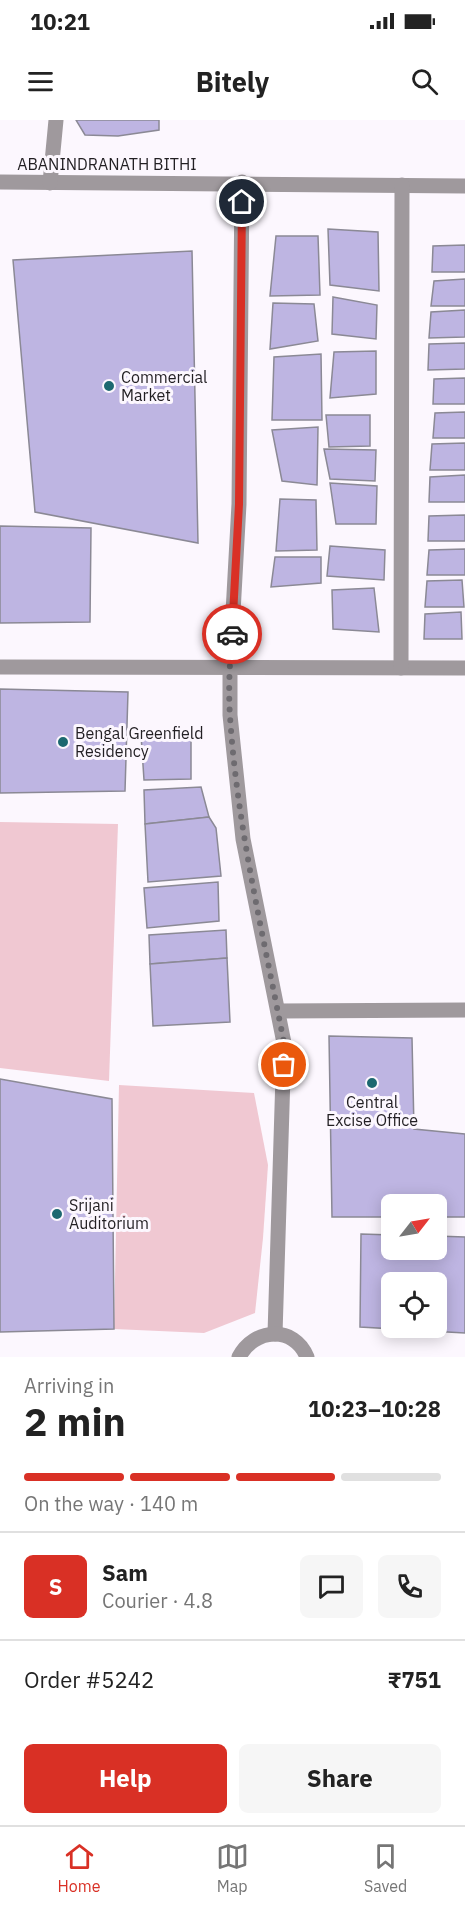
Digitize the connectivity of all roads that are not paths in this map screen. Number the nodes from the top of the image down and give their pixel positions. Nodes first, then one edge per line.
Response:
1 (56, 120) edge
2 (0, 182) edge
3 (50, 183) junction
4 (242, 183) junction
5 (402, 185) junction
6 (465, 186) edge
7 (0, 667) edge
8 (230, 667) junction
9 (401, 668) junction
10 (465, 668) edge
11 (465, 1010) edge
12 (278, 1011) junction
13 (275, 1334) junction
14 (239, 1357) edge
15 (307, 1357) edge

1 - 3 street
2 - 3 street, ABANINDRANATH BITHI
3 - 4 street, ABANINDRANATH BITHI
4 - 5 street, ABANINDRANATH BITHI
4 - 8 street
5 - 6 street, ABANINDRANATH BITHI
5 - 9 street
7 - 8 street
8 - 9 street
8 - 12 street
9 - 10 street
11 - 12 street
12 - 13 street
13 - 14 street
13 - 15 street

